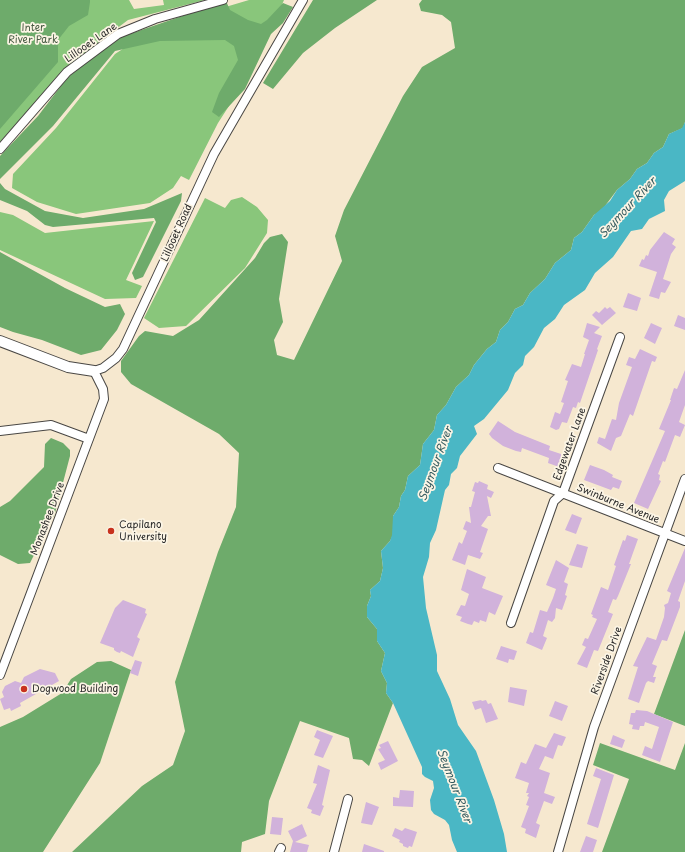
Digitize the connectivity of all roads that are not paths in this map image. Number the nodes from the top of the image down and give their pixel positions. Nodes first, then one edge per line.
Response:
1 (223, 0) edge
2 (303, 0) edge
3 (0, 149) edge
4 (620, 337) dead end
5 (0, 341) edge
6 (94, 371) junction
7 (0, 431) edge
8 (89, 439) junction
9 (498, 468) dead end
10 (685, 479) edge
11 (563, 493) junction
12 (665, 534) junction
13 (685, 541) edge
14 (510, 623) dead end
15 (0, 675) edge
16 (348, 799) dead end
17 (334, 852) edge
18 (558, 852) edge

1 - 3 street, Lillooet Lane
2 - 6 street, Lillooet Road
4 - 11 street, Edgewater Lane
5 - 6 street
6 - 8 street, Monashee Drive
7 - 8 street
8 - 15 street, Monashee Drive
9 - 11 street, Swinburne Avenue
10 - 12 street, Riverside Drive
11 - 12 street, Swinburne Avenue
11 - 14 street, Edgewater Lane
12 - 13 street, Swinburne Avenue
12 - 18 street, Riverside Drive
16 - 17 street

